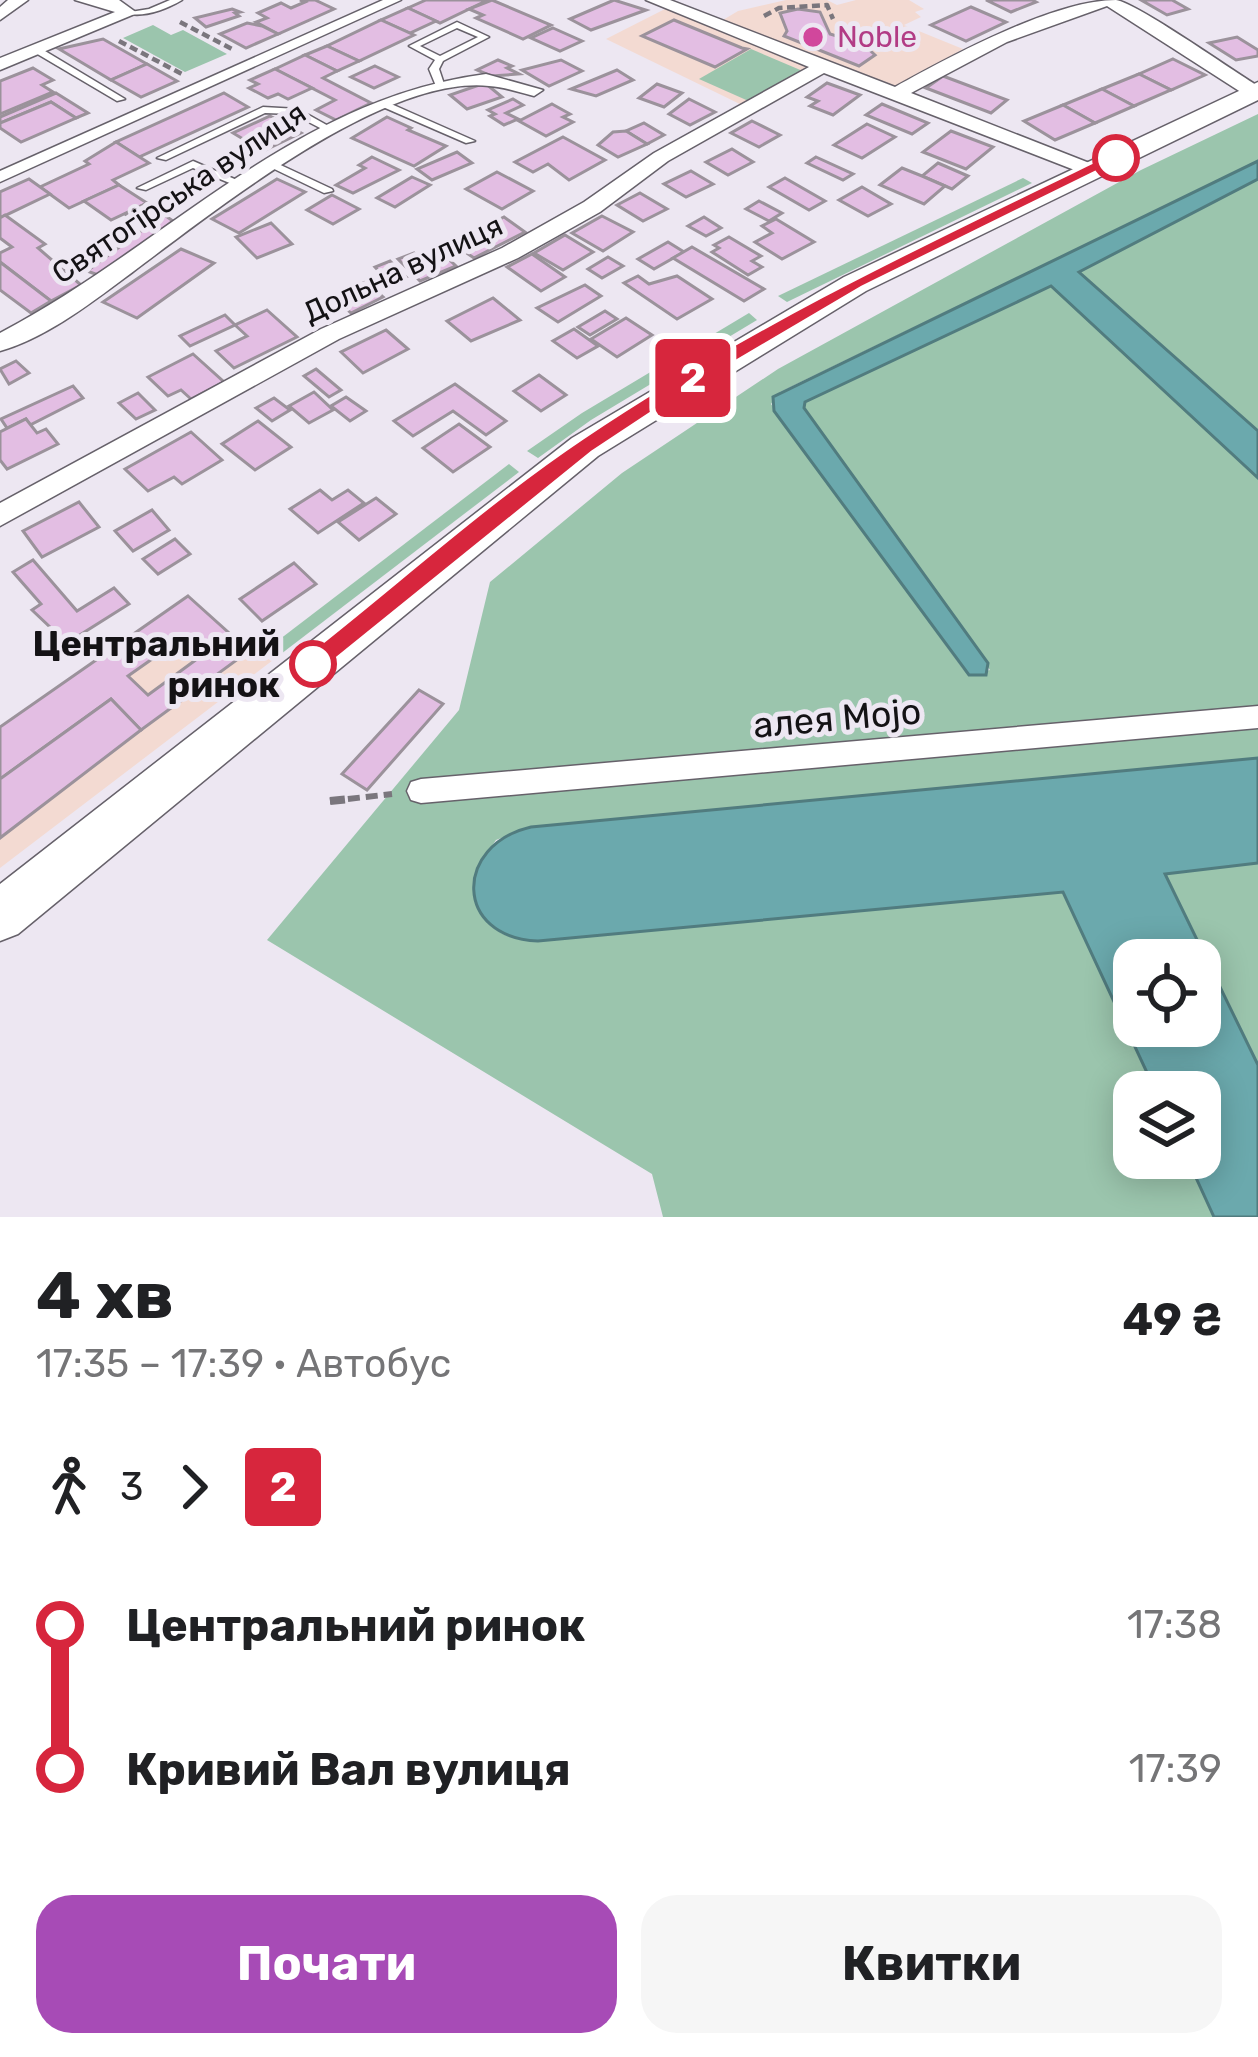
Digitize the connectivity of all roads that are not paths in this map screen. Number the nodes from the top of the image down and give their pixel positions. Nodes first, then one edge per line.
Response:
1 (19, 0) edge
2 (84, 0) edge
3 (178, 0) edge
4 (394, 0) edge
5 (655, 0) edge
6 (1109, 0) edge
7 (128, 13) junction
8 (0, 15) edge
9 (38, 50) junction
10 (440, 58) junction
11 (0, 64) edge
12 (824, 65) junction
13 (439, 84) junction
14 (534, 90) dead end
15 (1256, 91) edge
16 (898, 93) junction
17 (120, 99) dead end
18 (386, 105) junction
19 (327, 128) junction
20 (470, 141) dead end
21 (161, 158) dead end
22 (272, 164) junction
23 (1090, 170) junction
24 (0, 177) edge
25 (241, 184) junction
26 (142, 188) dead end
27 (328, 191) dead end
28 (0, 343) edge
29 (0, 516) edge
30 (1258, 717) edge
31 (421, 790) road end
32 (0, 916) edge

1 - 8 street
2 - 7 street
3 - 7 lane
4 - 24 street
5 - 12 street
6 - 15 street
6 - 16 street
7 - 9 street
9 - 11 street
9 - 17 lane
10 - 10 lane
10 - 13 lane
12 - 16 street
12 - 29 street, Дольна вулиця
13 - 14 street, Святогірська вулиця
13 - 18 street, Святогірська вулиця
15 - 23 main road
16 - 23 street
18 - 19 street, Святогірська вулиця
18 - 20 lane
19 - 21 lane
19 - 22 street, Святогірська вулиця
22 - 25 street, Святогірська вулиця
22 - 27 lane
23 - 32 main road
25 - 26 lane
25 - 28 street, Святогірська вулиця
30 - 31 street, алея Mojo

